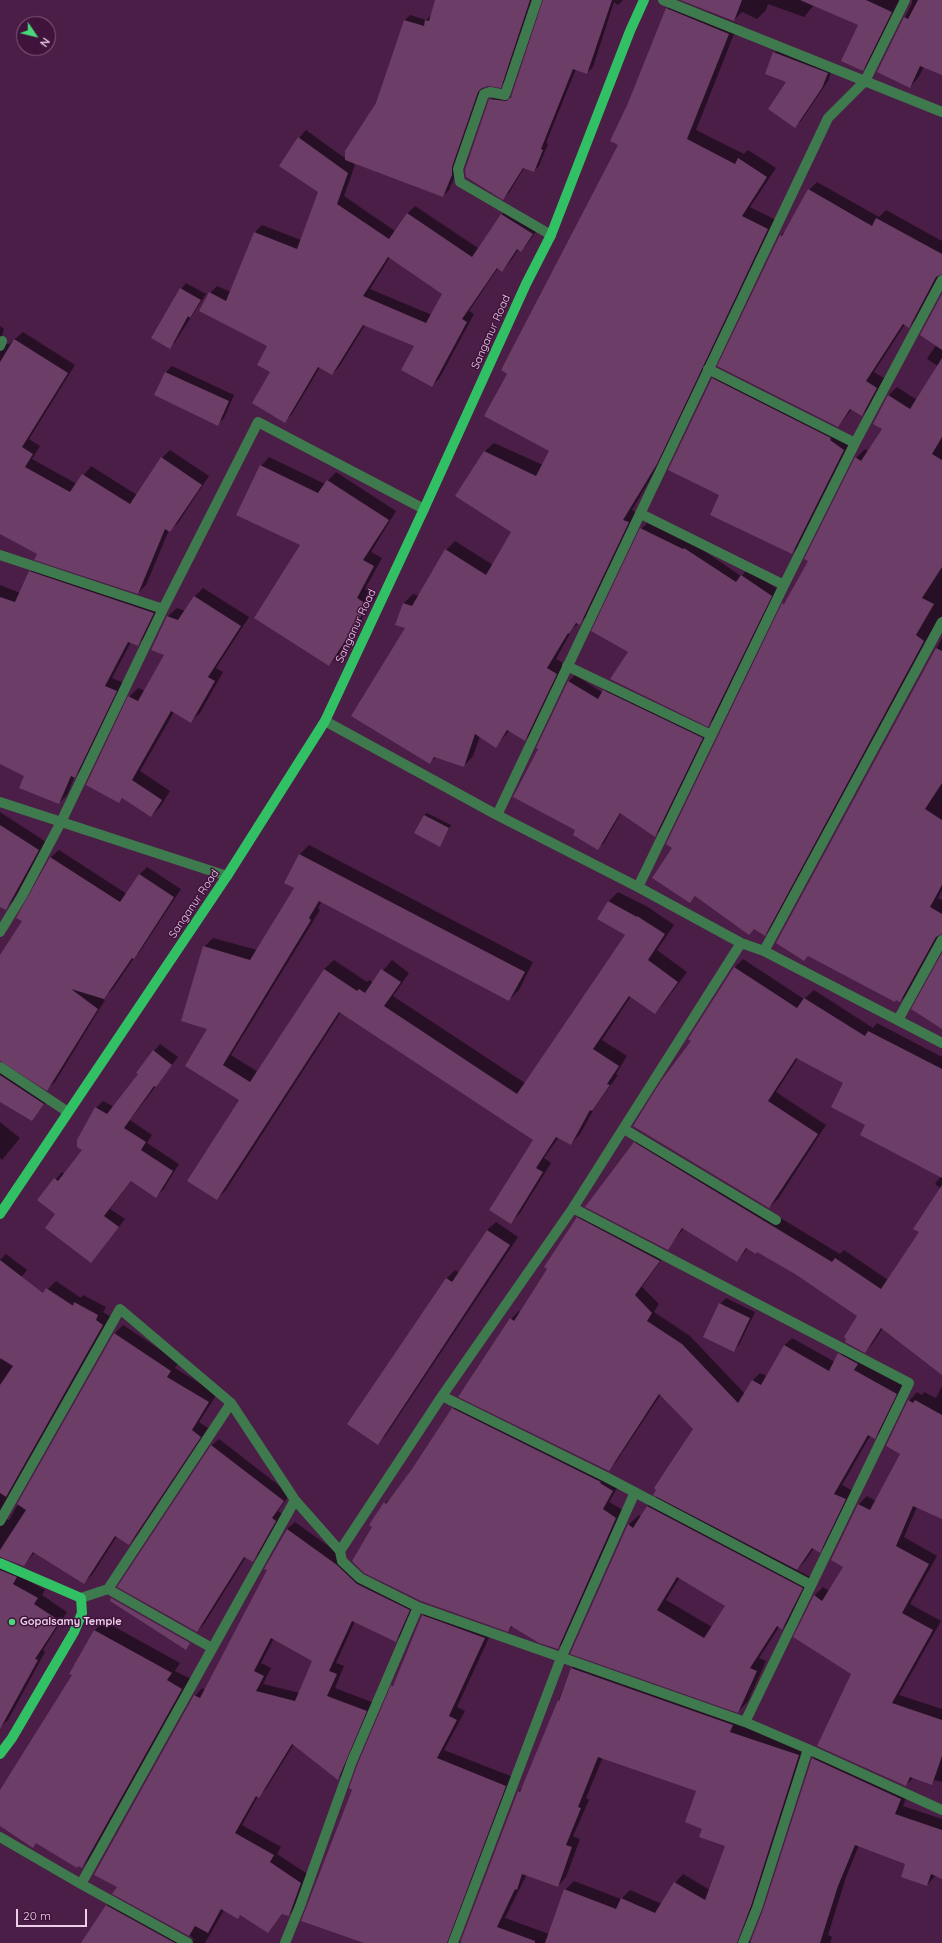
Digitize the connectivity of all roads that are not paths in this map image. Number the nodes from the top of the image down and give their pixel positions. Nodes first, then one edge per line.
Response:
1 (537, 0) edge
2 (644, 0) edge
3 (663, 0) edge
4 (905, 0) edge
5 (865, 81) junction
6 (942, 112) edge
7 (551, 235) junction
8 (942, 280) edge
9 (708, 369) junction
10 (855, 443) junction
11 (424, 509) junction
12 (641, 514) junction
13 (0, 555) edge
14 (784, 585) junction
15 (163, 609) junction
16 (942, 622) edge
17 (567, 666) junction
18 (325, 721) junction
19 (710, 735) junction
20 (0, 802) edge
21 (497, 815) junction
22 (61, 822) junction
23 (227, 876) junction
24 (638, 887) junction
25 (0, 932) edge
26 (942, 940) edge
27 (741, 943) junction
28 (764, 951) junction
29 (898, 1020) junction
30 (942, 1043) edge
31 (0, 1067) edge
32 (68, 1112) junction
33 (624, 1129) junction
34 (573, 1208) junction
35 (0, 1214) edge
36 (776, 1220) dead end
37 (442, 1396) junction
38 (231, 1403) junction
39 (635, 1492) junction
40 (295, 1500) junction
41 (0, 1521) edge
42 (340, 1551) junction
43 (0, 1563) edge
44 (811, 1584) junction
45 (108, 1589) junction
46 (81, 1598) junction
47 (418, 1607) junction
48 (212, 1648) junction
49 (561, 1658) junction
50 (745, 1722) junction
51 (808, 1749) junction
52 (0, 1754) edge
53 (942, 1810) edge
54 (0, 1837) edge
55 (81, 1884) junction
56 (188, 1943) edge
57 (285, 1943) edge
58 (454, 1943) edge
59 (743, 1943) edge

1 - 7 street
2 - 7 main road, Sanganur Road
3 - 5 street
4 - 5 street
5 - 6 street
5 - 9 street
7 - 11 main road, Sanganur Road
8 - 10 street
9 - 10 street
9 - 12 street
10 - 14 street
11 - 15 street
11 - 18 main road, Sanganur Road
12 - 14 street
12 - 17 street
13 - 15 street
14 - 19 street
15 - 22 street
16 - 28 street
17 - 19 street
17 - 21 street
18 - 21 street
18 - 23 main road, Sanganur Road
19 - 24 street
20 - 22 street
21 - 24 street
22 - 23 street
22 - 25 street
23 - 32 main road, Sanganur Road
24 - 27 street
26 - 29 street
27 - 28 street
27 - 33 street
28 - 29 street
29 - 30 street
31 - 32 street
32 - 35 main road, Sanganur Road
33 - 34 street
33 - 36 street
34 - 37 street
34 - 44 street
37 - 39 street
37 - 42 street
38 - 40 street
38 - 41 street
38 - 45 street
39 - 44 street
39 - 49 street
40 - 42 street
40 - 48 street
42 - 47 street
43 - 46 main road
44 - 50 street
45 - 46 street
45 - 48 street
46 - 52 main road
47 - 49 street
47 - 57 street
48 - 55 street
49 - 50 street
49 - 58 street
50 - 51 street
51 - 53 street
51 - 59 street
54 - 55 street
55 - 56 street

